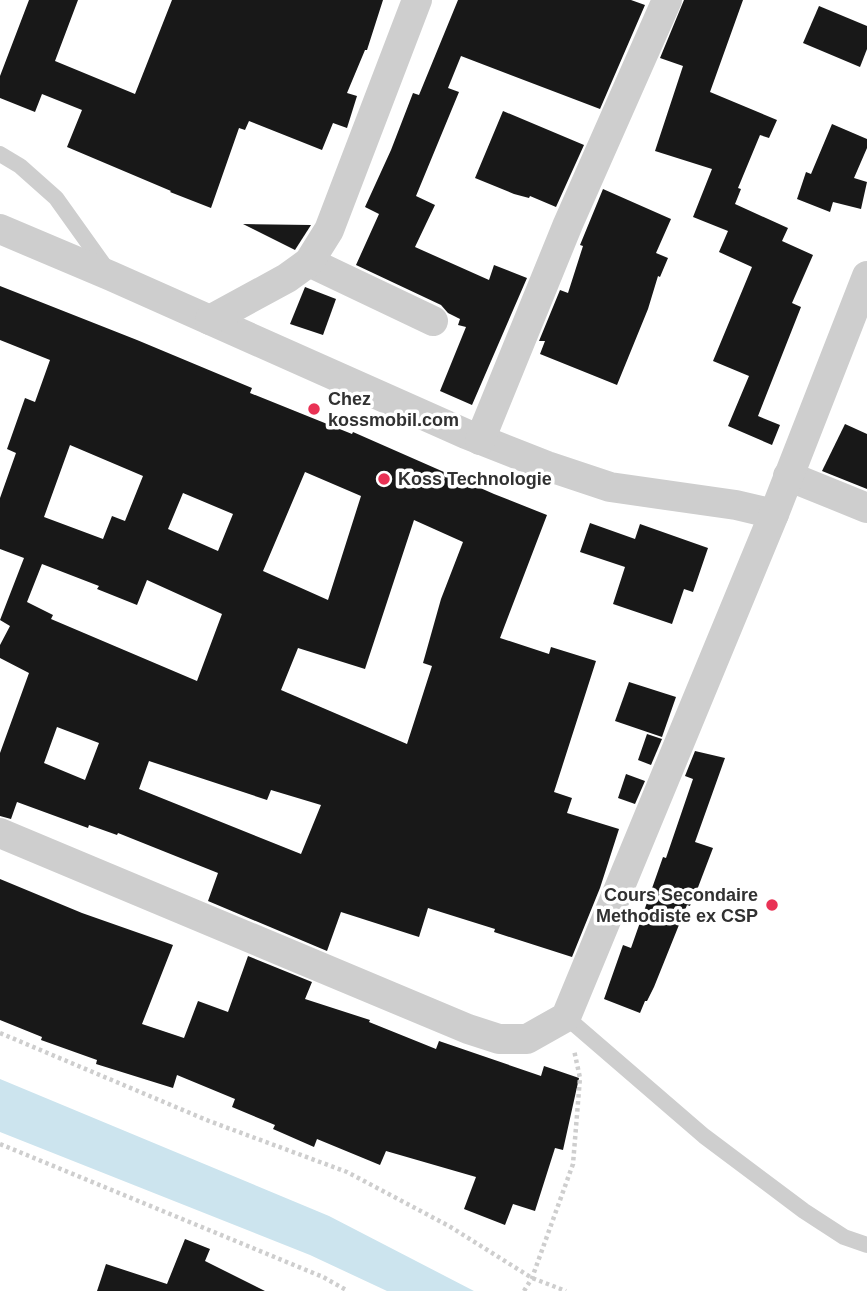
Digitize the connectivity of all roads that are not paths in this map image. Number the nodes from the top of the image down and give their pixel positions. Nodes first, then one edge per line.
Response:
1 (417, 0) edge
2 (667, 0) edge
3 (0, 154) edge
4 (0, 229) edge
5 (309, 262) junction
6 (111, 276) junction
7 (867, 276) edge
8 (210, 320) junction
9 (433, 321) dead end
10 (480, 440) junction
11 (788, 476) junction
12 (867, 508) edge
13 (774, 513) junction
14 (0, 833) edge
15 (555, 1023) junction
16 (867, 1245) edge

1 - 5 street
2 - 10 street
3 - 6 lane
4 - 6 street
5 - 8 street
5 - 9 street
6 - 8 street
7 - 11 street
8 - 10 street
10 - 13 street
11 - 12 street
11 - 13 street
13 - 15 street
14 - 15 street
15 - 16 lane

